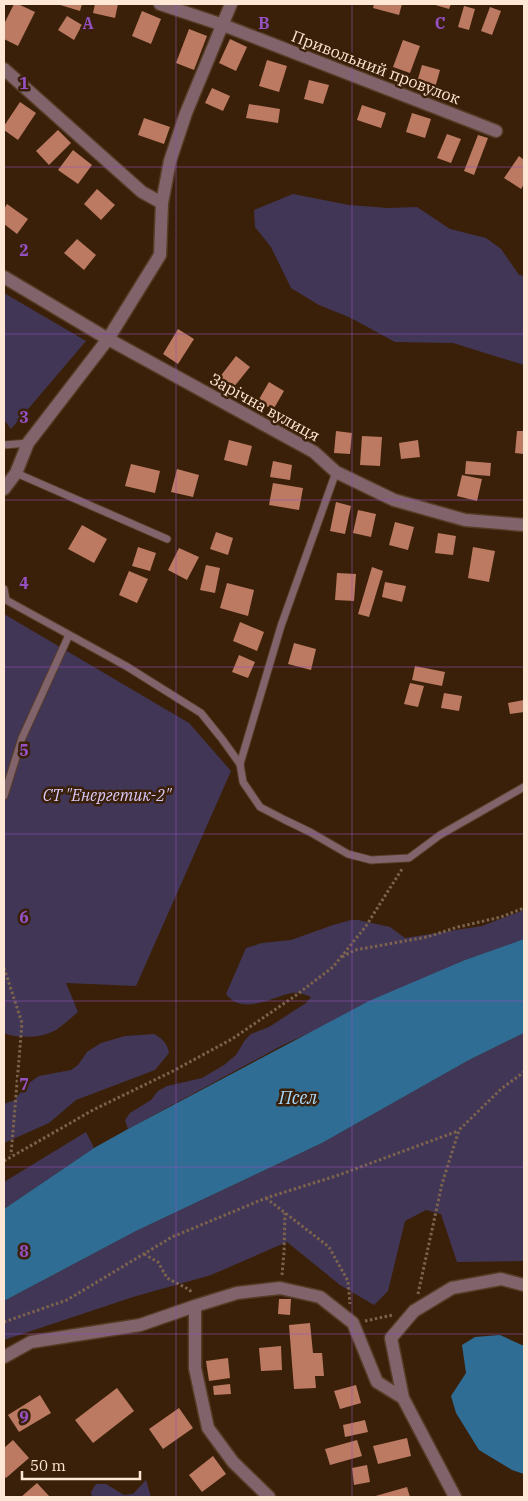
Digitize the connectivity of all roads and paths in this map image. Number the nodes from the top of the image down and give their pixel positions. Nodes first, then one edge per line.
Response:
1 (160, 4) edge
2 (231, 4) edge
3 (223, 25) junction
4 (4, 69) edge
5 (496, 131) dead end
6 (162, 203) junction
7 (4, 277) edge
8 (108, 339) junction
9 (28, 443) junction
10 (4, 445) edge
11 (336, 472) junction
12 (16, 474) junction
13 (4, 489) edge
14 (524, 525) edge
15 (167, 539) dead end
16 (4, 589) edge
17 (69, 636) junction
18 (240, 764) junction
19 (524, 787) edge
20 (4, 796) edge
21 (409, 858) junction
22 (524, 908) edge
23 (340, 958) junction
24 (4, 968) edge
25 (524, 1072) edge
26 (459, 1130) junction
27 (11, 1156) junction
28 (4, 1161) edge
29 (266, 1198) junction
30 (285, 1213) junction
31 (144, 1254) junction
32 (524, 1286) edge
33 (280, 1288) junction
34 (195, 1306) junction
35 (414, 1311) junction
36 (4, 1322) edge
37 (353, 1323) junction
38 (4, 1357) edge
39 (403, 1398) junction
40 (269, 1497) edge
41 (455, 1497) edge

1 - 3 street, Привольний провулок
2 - 3 street
3 - 5 street, Привольний провулок
3 - 6 street
4 - 6 street
6 - 8 street
7 - 8 street, Зарічна вулиця
8 - 9 street
8 - 11 street, Зарічна вулиця
9 - 10 lane
9 - 12 street
11 - 14 street, Зарічна вулиця
11 - 18 lane
12 - 13 street
12 - 15 lane
16 - 17 lane
17 - 18 lane
17 - 20 lane
18 - 21 lane
19 - 21 lane
21 - 23 path
22 - 23 path
23 - 27 path
24 - 27 path
25 - 26 path
26 - 29 path
26 - 35 path
27 - 28 path
29 - 30 path
29 - 31 path
30 - 33 path
30 - 37 path
31 - 34 path
31 - 36 path
32 - 35 street
33 - 34 street
33 - 37 street
34 - 38 street
34 - 40 street
35 - 37 path
35 - 39 street
37 - 39 street
39 - 41 street

